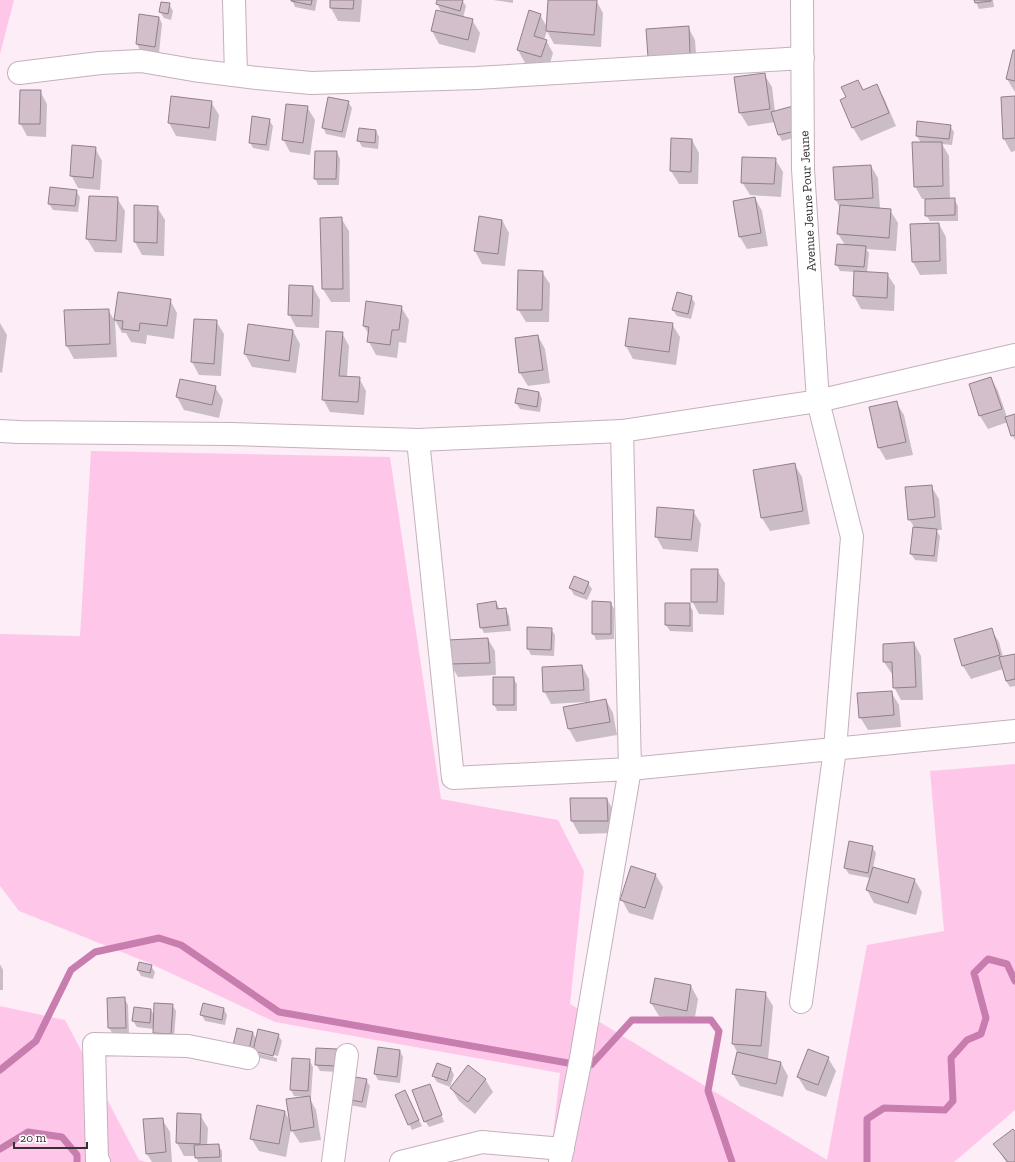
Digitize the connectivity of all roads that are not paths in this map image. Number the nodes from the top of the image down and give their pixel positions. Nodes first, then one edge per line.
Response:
1 (234, 0) edge
2 (802, 0) edge
3 (803, 58) junction
4 (19, 73) dead end
5 (236, 75) junction
6 (1015, 355) edge
7 (818, 401) junction
8 (0, 430) edge
9 (622, 431) junction
10 (418, 440) junction
11 (1015, 731) edge
12 (835, 749) junction
13 (630, 769) junction
14 (801, 1002) dead end
15 (347, 1055) dead end
16 (248, 1058) dead end
17 (561, 1156) edge
18 (99, 1162) edge
19 (334, 1162) edge
20 (400, 1162) edge

1 - 5 street
2 - 3 street, Avenue Jeune Pour Jeune
3 - 5 street
3 - 7 street, Avenue Jeune Pour Jeune
4 - 5 street
6 - 7 street
7 - 9 street
7 - 12 street, Avenue Jeune Pour Jeune
8 - 10 street
9 - 10 street
9 - 13 street
10 - 13 street
11 - 12 street
12 - 13 street
12 - 14 street, Avenue Jeune Pour Jeune
13 - 17 street
15 - 19 street
16 - 18 street
17 - 20 street

